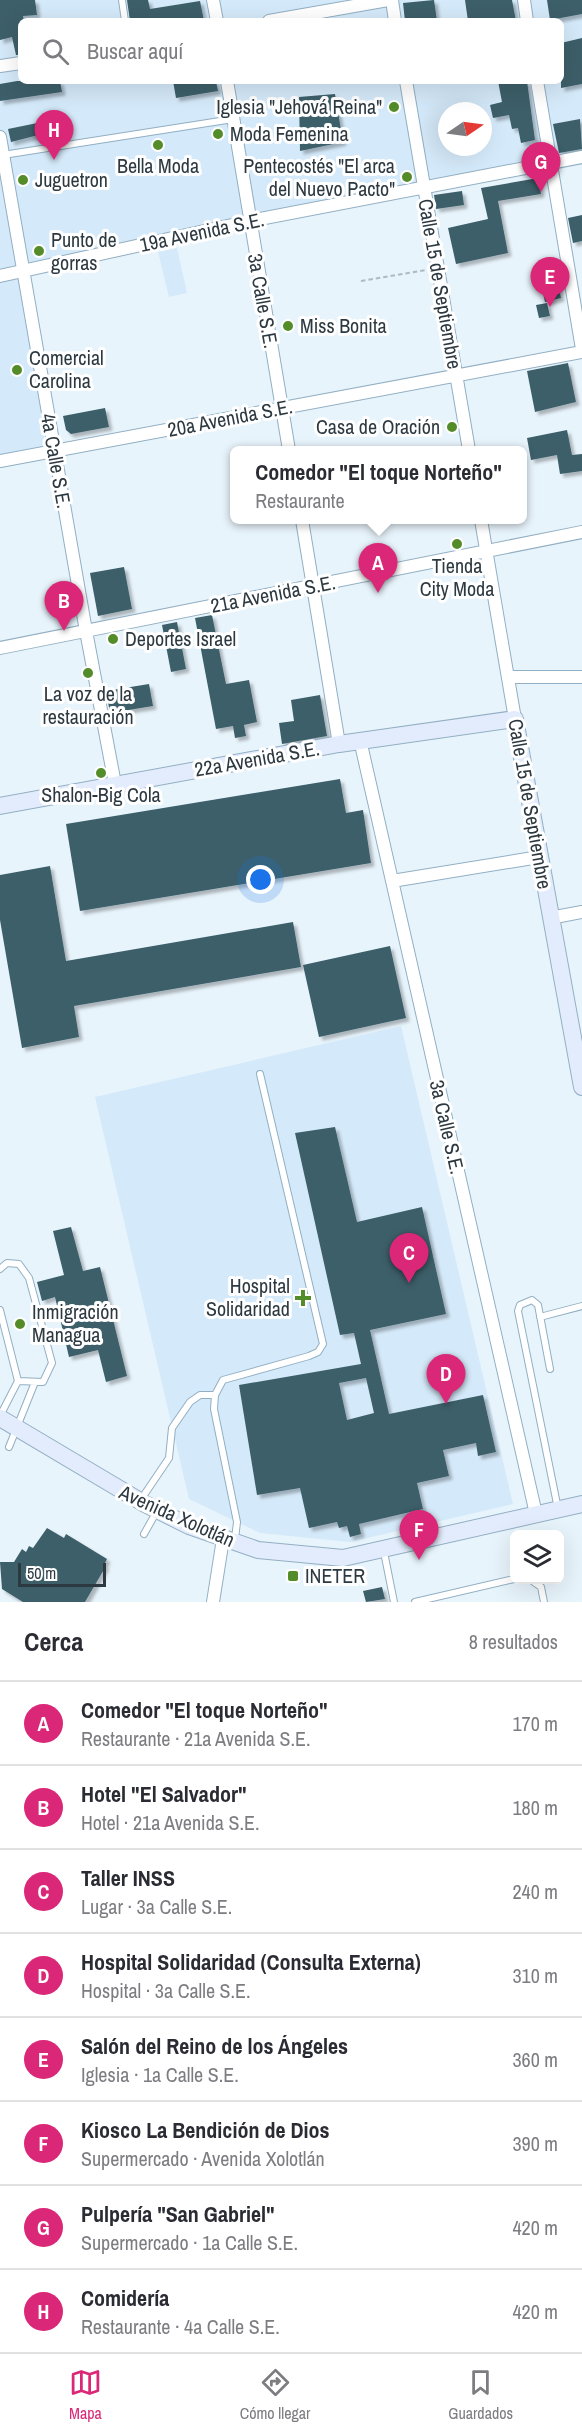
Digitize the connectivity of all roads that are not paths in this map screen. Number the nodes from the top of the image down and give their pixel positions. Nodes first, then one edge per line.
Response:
1 (122, 0) edge
2 (213, 0) edge
3 (390, 0) edge
4 (524, 0) edge
5 (125, 18) edge
6 (216, 18) edge
7 (286, 18) edge
8 (394, 18) edge
9 (527, 18) edge
10 (18, 63) edge
11 (0, 66) edge
12 (227, 84) edge
13 (407, 84) edge
14 (538, 84) edge
15 (233, 119) junction
16 (0, 137) edge
17 (2, 155) edge
18 (582, 157) edge
19 (552, 163) junction
20 (424, 187) junction
21 (250, 221) junction
22 (24, 272) junction
23 (0, 276) edge
24 (582, 350) edge
25 (456, 376) junction
26 (282, 409) junction
27 (288, 446) edge
28 (468, 446) edge
29 (54, 451) junction
30 (0, 461) edge
31 (303, 524) edge
32 (483, 524) edge
33 (582, 532) edge
34 (487, 550) junction
35 (314, 586) junction
36 (86, 631) junction
37 (0, 648) edge
38 (509, 677) junction
39 (582, 677) edge
40 (515, 719) junction
41 (360, 741) junction
42 (339, 744) junction
43 (115, 784) junction
44 (0, 806) edge
45 (539, 857) junction
46 (392, 881) junction
47 (582, 912) edge
48 (550, 918) junction
49 (260, 1074) dead end
50 (582, 1087) edge
51 (0, 1269) edge
52 (582, 1306) edge
53 (0, 1310) edge
54 (540, 1317) junction
55 (550, 1370) dead end
56 (18, 1381) junction
57 (35, 1382) junction
58 (215, 1395) junction
59 (0, 1417) edge
60 (17, 1428) junction
61 (9, 1447) dead end
62 (139, 1501) junction
63 (582, 1504) edge
64 (558, 1509) junction
65 (157, 1510) junction
66 (536, 1514) junction
67 (144, 1534) dead end
68 (229, 1541) junction
69 (384, 1551) junction
70 (510, 1580) edge
71 (537, 1584) edge
72 (213, 1602) edge
73 (394, 1602) edge
74 (415, 1602) edge
75 (544, 1602) edge

1 - 5 lane
2 - 6 street
3 - 7 street
3 - 8 street
4 - 9 street
10 - 11 street
12 - 15 street, 3a Calle S.E.
13 - 20 street, Calle 15 de Septiembre
14 - 19 street
15 - 17 lane
15 - 21 street, 3a Calle S.E.
16 - 17 street, 4a Calle S.E.
17 - 22 street, 4a Calle S.E.
18 - 19 street, 19a Avenida S.E.
19 - 20 street, 19a Avenida S.E.
19 - 24 street
20 - 21 street, 19a Avenida S.E.
20 - 25 street, Calle 15 de Septiembre
21 - 22 street, 19a Avenida S.E.
21 - 26 street, 3a Calle S.E.
22 - 23 street, 19a Avenida S.E.
22 - 29 street, 4a Calle S.E.
24 - 25 street, 20a Avenida S.E.
25 - 26 street, 20a Avenida S.E.
25 - 28 street, Calle 15 de Septiembre
26 - 27 street, 3a Calle S.E.
26 - 29 street, 20a Avenida S.E.
29 - 30 street, 20a Avenida S.E.
29 - 36 street, 4a Calle S.E.
31 - 35 street
32 - 34 street, Calle 15 de Septiembre
33 - 34 street, 21a Avenida S.E.
34 - 35 street, 21a Avenida S.E.
34 - 38 street, Calle 15 de Septiembre
35 - 36 street, 21a Avenida S.E.
35 - 42 street
36 - 37 street, 21a Avenida S.E.
36 - 43 street, 4a Calle S.E.
38 - 39 street
38 - 40 street, Calle 15 de Septiembre
40 - 41 street, 22a Avenida S.E.
40 - 45 street, Calle 15 de Septiembre
41 - 42 street, 22a Avenida S.E.
41 - 46 street, 3a Calle S.E.
42 - 43 street, 22a Avenida S.E.
43 - 44 street, 22a Avenida S.E.
45 - 46 street
45 - 48 street, Calle 15 de Septiembre
46 - 66 street, 3a Calle S.E.
47 - 48 street
48 - 50 street, Calle 15 de Septiembre
49 - 58 lane
51 - 57 lane
52 - 54 lane
53 - 56 lane
54 - 55 lane
54 - 64 lane
56 - 57 lane
56 - 59 lane
57 - 60 lane
58 - 62 lane
58 - 68 lane
59 - 60 street, Avenida Xolotlán
60 - 61 lane
60 - 62 street, Avenida Xolotlán
62 - 65 street, Avenida Xolotlán
63 - 64 street, Avenida Xolotlán
64 - 66 street, Avenida Xolotlán
65 - 67 lane
65 - 68 street, Avenida Xolotlán
66 - 69 street, Avenida Xolotlán
68 - 69 street, Avenida Xolotlán
68 - 72 street
69 - 73 lane
70 - 74 lane
71 - 75 lane

